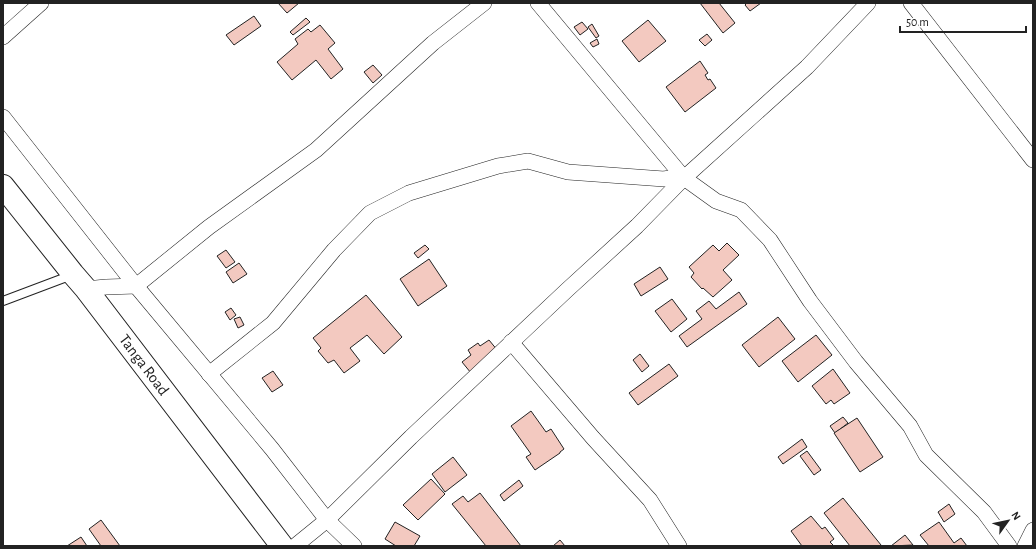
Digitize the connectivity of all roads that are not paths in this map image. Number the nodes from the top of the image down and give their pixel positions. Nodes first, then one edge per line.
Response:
1 (41, 3) edge
2 (484, 3) edge
3 (538, 3) edge
4 (868, 3) edge
5 (911, 3) edge
6 (3, 37) edge
7 (3, 117) edge
8 (1033, 160) edge
9 (683, 177) junction
10 (3, 186) edge
11 (79, 282) junction
12 (136, 286) junction
13 (3, 301) edge
14 (511, 342) junction
15 (209, 374) junction
16 (327, 520) junction
17 (1033, 530) edge
18 (282, 546) edge
19 (295, 546) edge
20 (354, 546) edge
21 (679, 546) edge
22 (1009, 546) edge
23 (1025, 546) edge

1 - 6 street
2 - 12 street
3 - 9 street
4 - 9 street
5 - 8 street
7 - 12 street
9 - 14 street
9 - 15 street
9 - 22 street
10 - 11 highway, Tanga Road
11 - 12 street
11 - 13 lane
11 - 18 highway, Tanga Road
12 - 15 street
14 - 16 street
14 - 21 street
15 - 16 street
16 - 19 street
16 - 20 street
17 - 23 street

